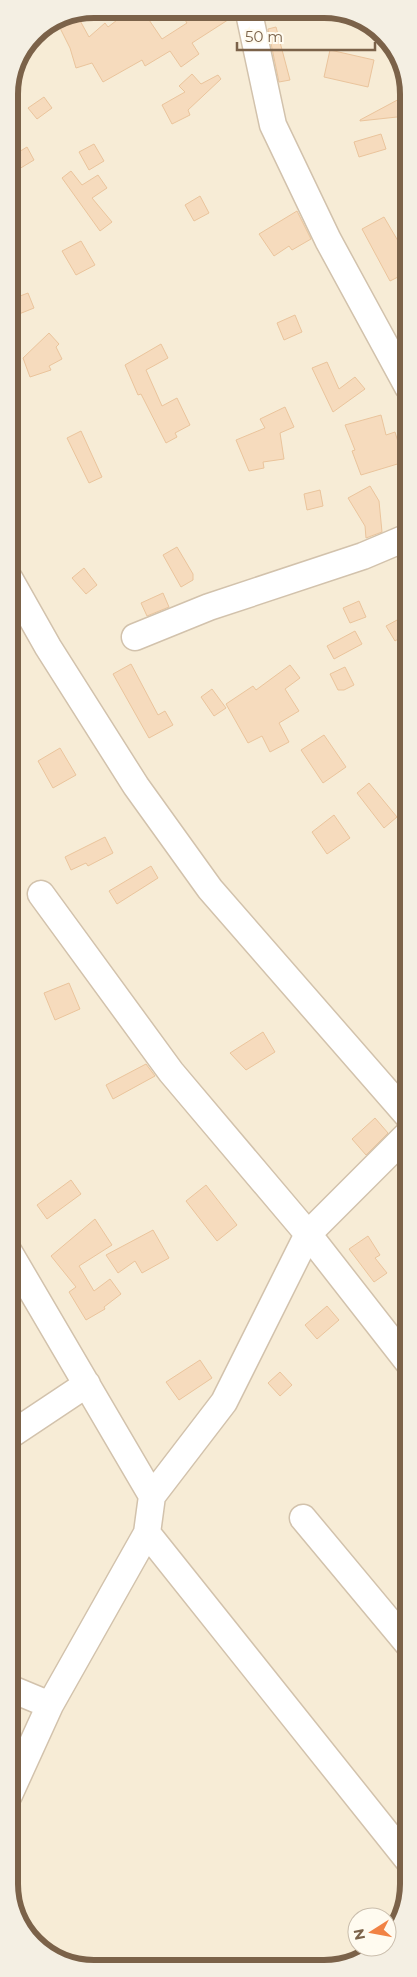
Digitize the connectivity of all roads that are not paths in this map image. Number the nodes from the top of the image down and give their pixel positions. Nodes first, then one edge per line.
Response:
1 (250, 18) edge
2 (400, 372) edge
3 (400, 540) edge
4 (18, 594) edge
5 (135, 637) dead end
6 (40, 894) dead end
7 (399, 1106) edge
8 (399, 1143) edge
9 (308, 1234) junction
10 (18, 1267) edge
11 (399, 1351) edge
12 (87, 1384) junction
13 (18, 1430) edge
14 (152, 1496) junction
15 (303, 1518) dead end
16 (147, 1532) junction
17 (399, 1633) edge
18 (18, 1692) edge
19 (50, 1705) junction
20 (18, 1775) edge
21 (399, 1849) edge

1 - 2 street
3 - 5 street
4 - 7 street
6 - 9 street
8 - 9 street
9 - 11 street
9 - 14 street
10 - 12 street
12 - 13 street
12 - 14 street
14 - 16 street
15 - 17 street
16 - 19 street
16 - 21 street
18 - 19 street
19 - 20 street

